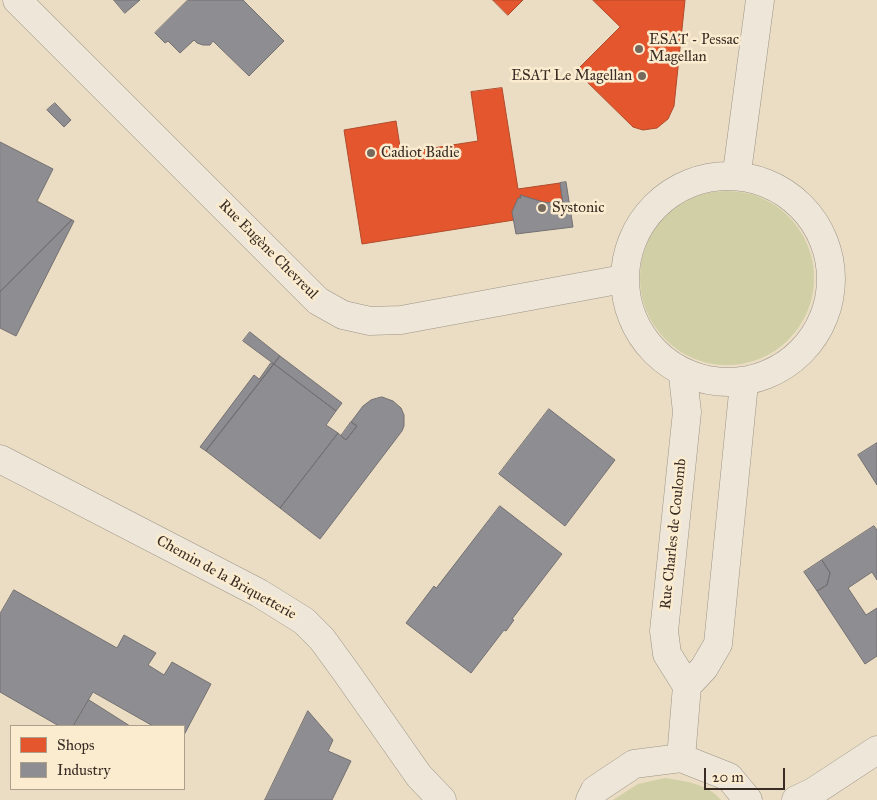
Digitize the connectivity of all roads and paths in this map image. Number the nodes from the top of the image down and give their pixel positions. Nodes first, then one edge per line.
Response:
1 (17, 0) edge
2 (760, 0) edge
3 (737, 172) junction
4 (623, 279) junction
5 (683, 376) junction
6 (744, 383) junction
7 (0, 459) edge
8 (687, 686) junction
9 (877, 750) edge
10 (681, 758) junction
11 (442, 800) edge
12 (590, 800) edge
13 (748, 800) edge
14 (796, 800) edge

1 - 4 street, Rue Eugène Chevreul
2 - 3 street
3 - 4 street
3 - 6 street
4 - 5 street
5 - 6 street
5 - 8 street, Rue Charles de Coulomb
6 - 8 street
7 - 11 street, Chemin de la Briquetterie
8 - 10 street
9 - 14 street
10 - 12 street
10 - 13 street

